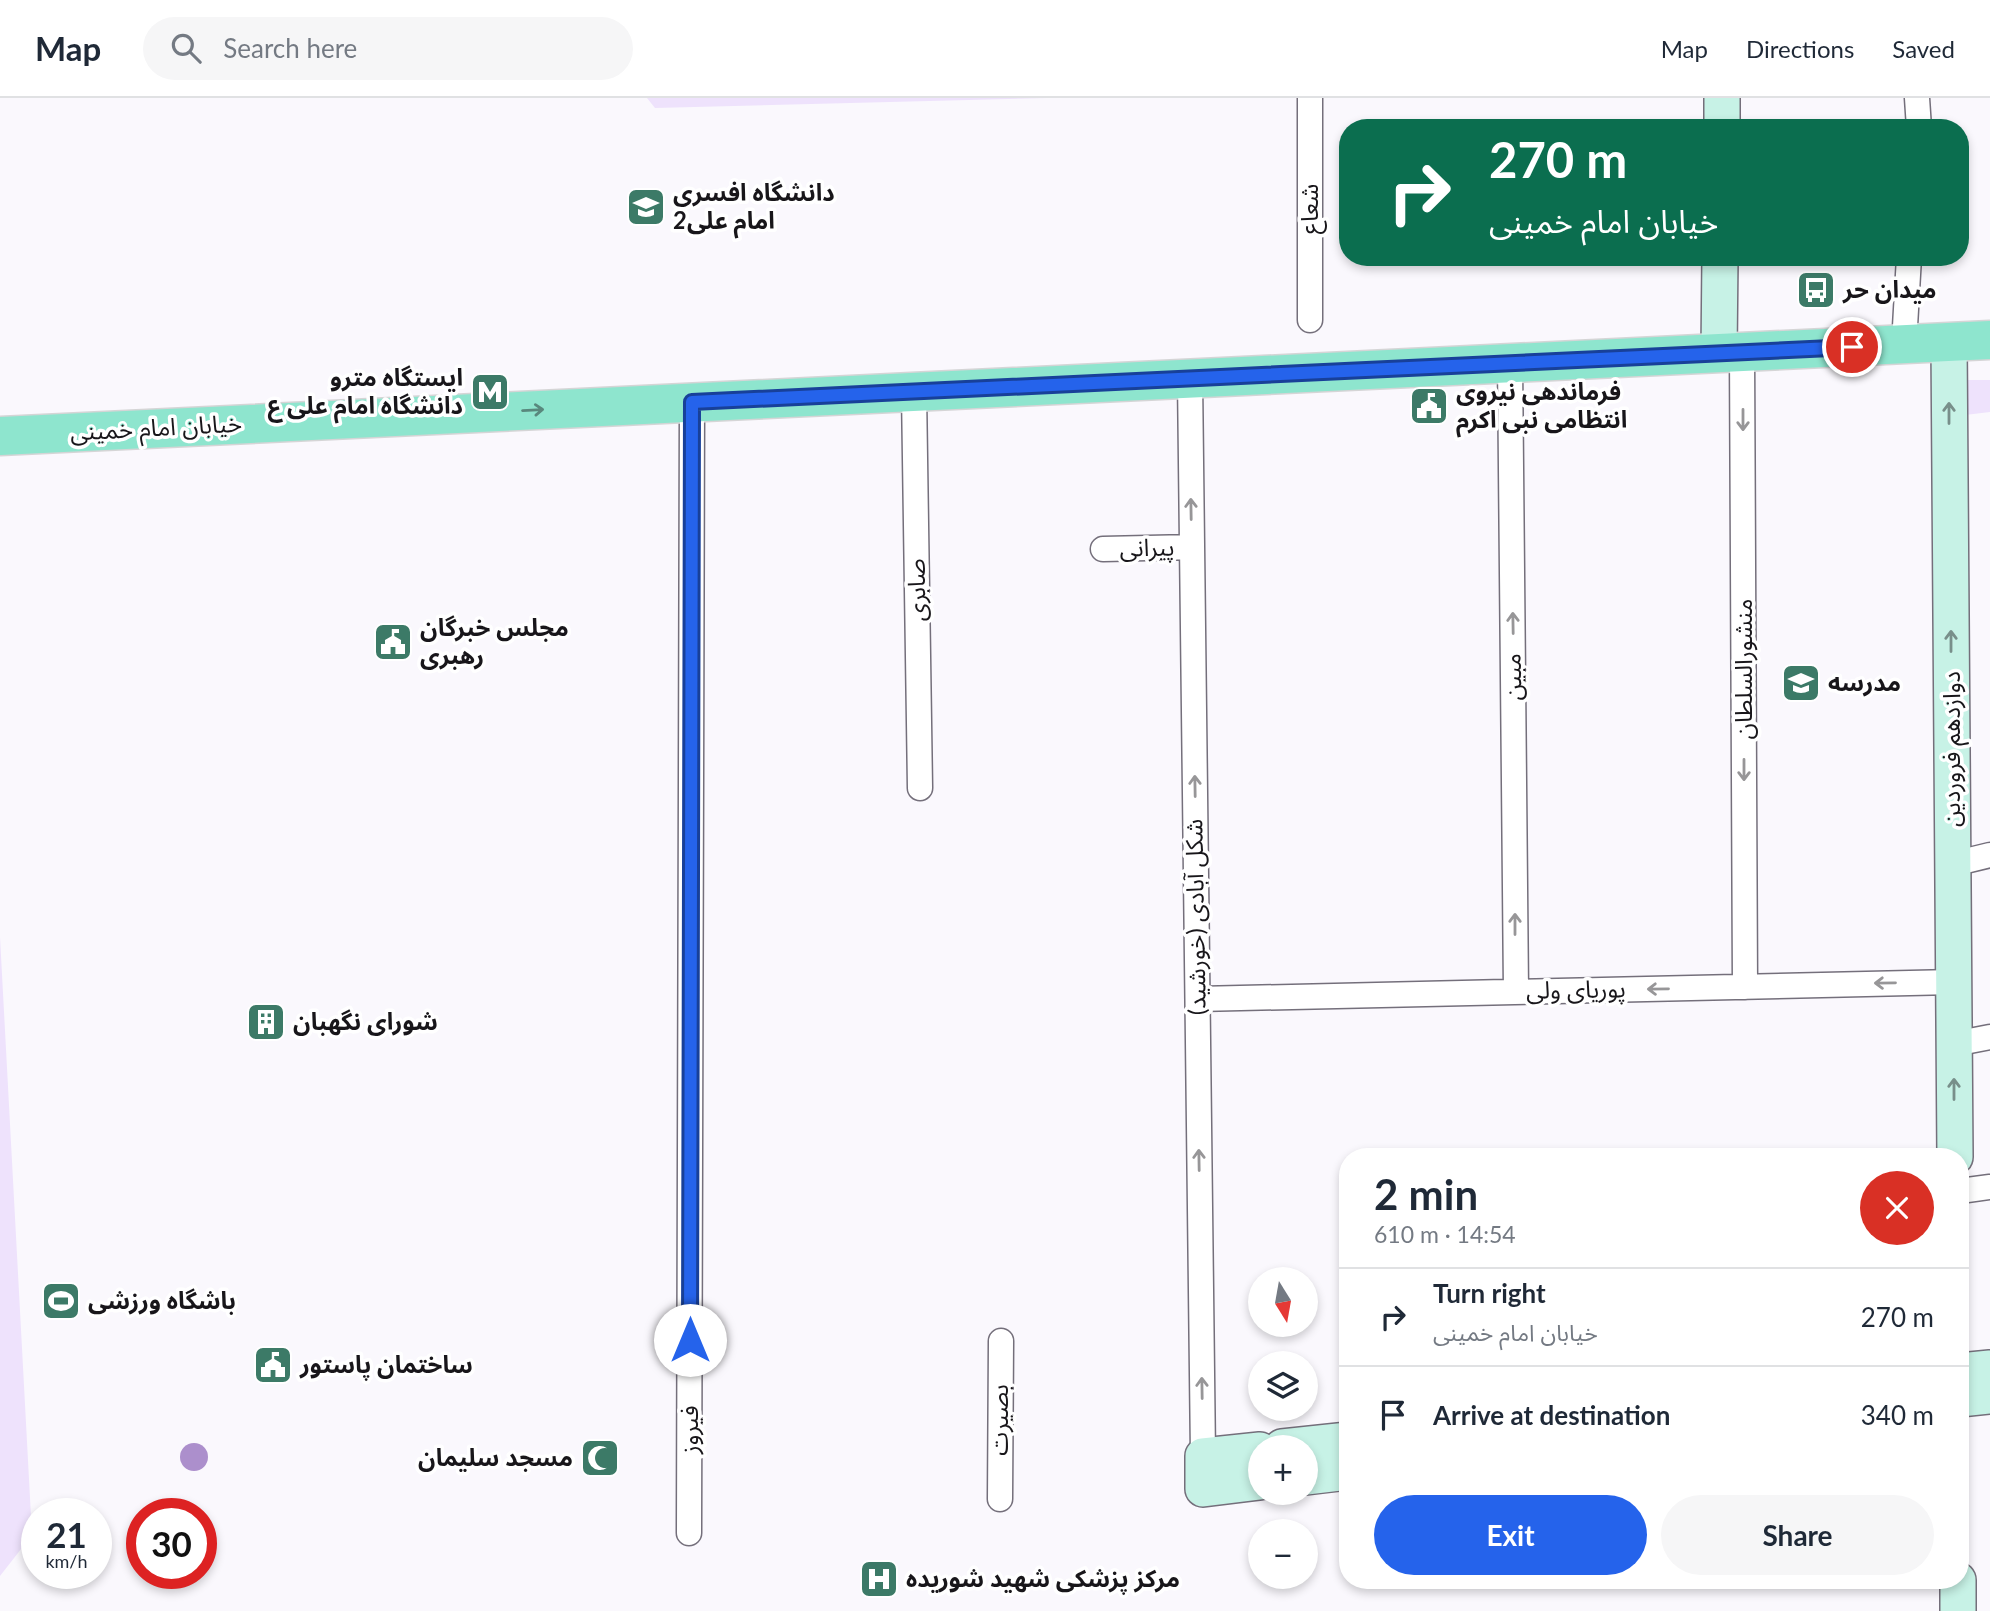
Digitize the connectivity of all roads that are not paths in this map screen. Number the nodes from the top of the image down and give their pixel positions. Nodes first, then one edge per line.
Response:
1 (1310, 98) edge
2 (1722, 98) edge
3 (1917, 98) edge
4 (1721, 119) edge
5 (1918, 119) edge
6 (1721, 266) edge
7 (1908, 266) edge
8 (1310, 320) dead end
9 (1990, 340) edge
10 (1949, 342) junction
11 (1904, 344) junction
12 (1731, 352) junction
13 (1510, 363) junction
14 (1190, 379) junction
15 (914, 392) junction
16 (692, 402) junction
17 (0, 436) edge
18 (1192, 547) junction
19 (1103, 549) dead end
20 (920, 788) dead end
21 (1990, 855) edge
22 (1953, 864) junction
23 (1954, 982) junction
24 (1745, 986) junction
25 (1516, 992) junction
26 (1198, 999) junction
27 (1990, 1037) edge
28 (1954, 1044) junction
29 (1955, 1148) edge
30 (1990, 1187) edge
31 (1969, 1190) edge
32 (1001, 1341) dead end
33 (1990, 1368) edge
34 (1969, 1370) edge
35 (1990, 1396) edge
36 (1969, 1398) edge
37 (1339, 1441) edge
38 (1318, 1443) edge
39 (1248, 1455) edge
40 (1203, 1472) junction
41 (1339, 1473) edge
42 (1318, 1475) edge
43 (1248, 1480) edge
44 (1000, 1499) dead end
45 (690, 1533) dead end
46 (1958, 1589) edge
47 (1958, 1611) edge

1 - 8 street, شعاع
2 - 4 main road
3 - 5 street
6 - 12 main road
7 - 11 street
9 - 10 main road, خیابان امام خمینی
10 - 11 main road, خیابان امام خمینی
22 -> 10 main road, دوازدهم فروردین
11 - 12 main road, خیابان امام خمینی
12 - 13 main road, خیابان امام خمینی
12 -> 24 street, منشورالسلطان
13 - 14 main road, خیابان امام خمینی
25 -> 13 street, مبین
14 - 15 main road, خیابان امام خمینی
18 -> 14 street, شکل آبادی (خورشید)
15 - 16 main road, خیابان امام خمینی
15 - 20 street, صابری
17 -> 16 main road, خیابان امام خمینی
16 - 45 street, فیروز
18 - 19 street, پیرانی
26 -> 18 street, شکل آبادی (خورشید)
21 - 22 street
22 - 23 main road, دوازدهم فروردین
23 -> 24 street, پوریای ولی
23 - 28 main road, دوازدهم فروردین
24 -> 25 street, پوریای ولی
25 - 26 street, پوریای ولی
40 -> 26 street, شکل آبادی (خورشید)
27 - 28 street
29 -> 28 main road, دوازدهم فروردین
30 - 31 street
32 - 44 street, بصیرت
33 - 34 main road
35 - 36 main road
37 - 38 main road
39 - 40 main road
40 - 43 main road
41 - 42 main road
46 - 47 main road

